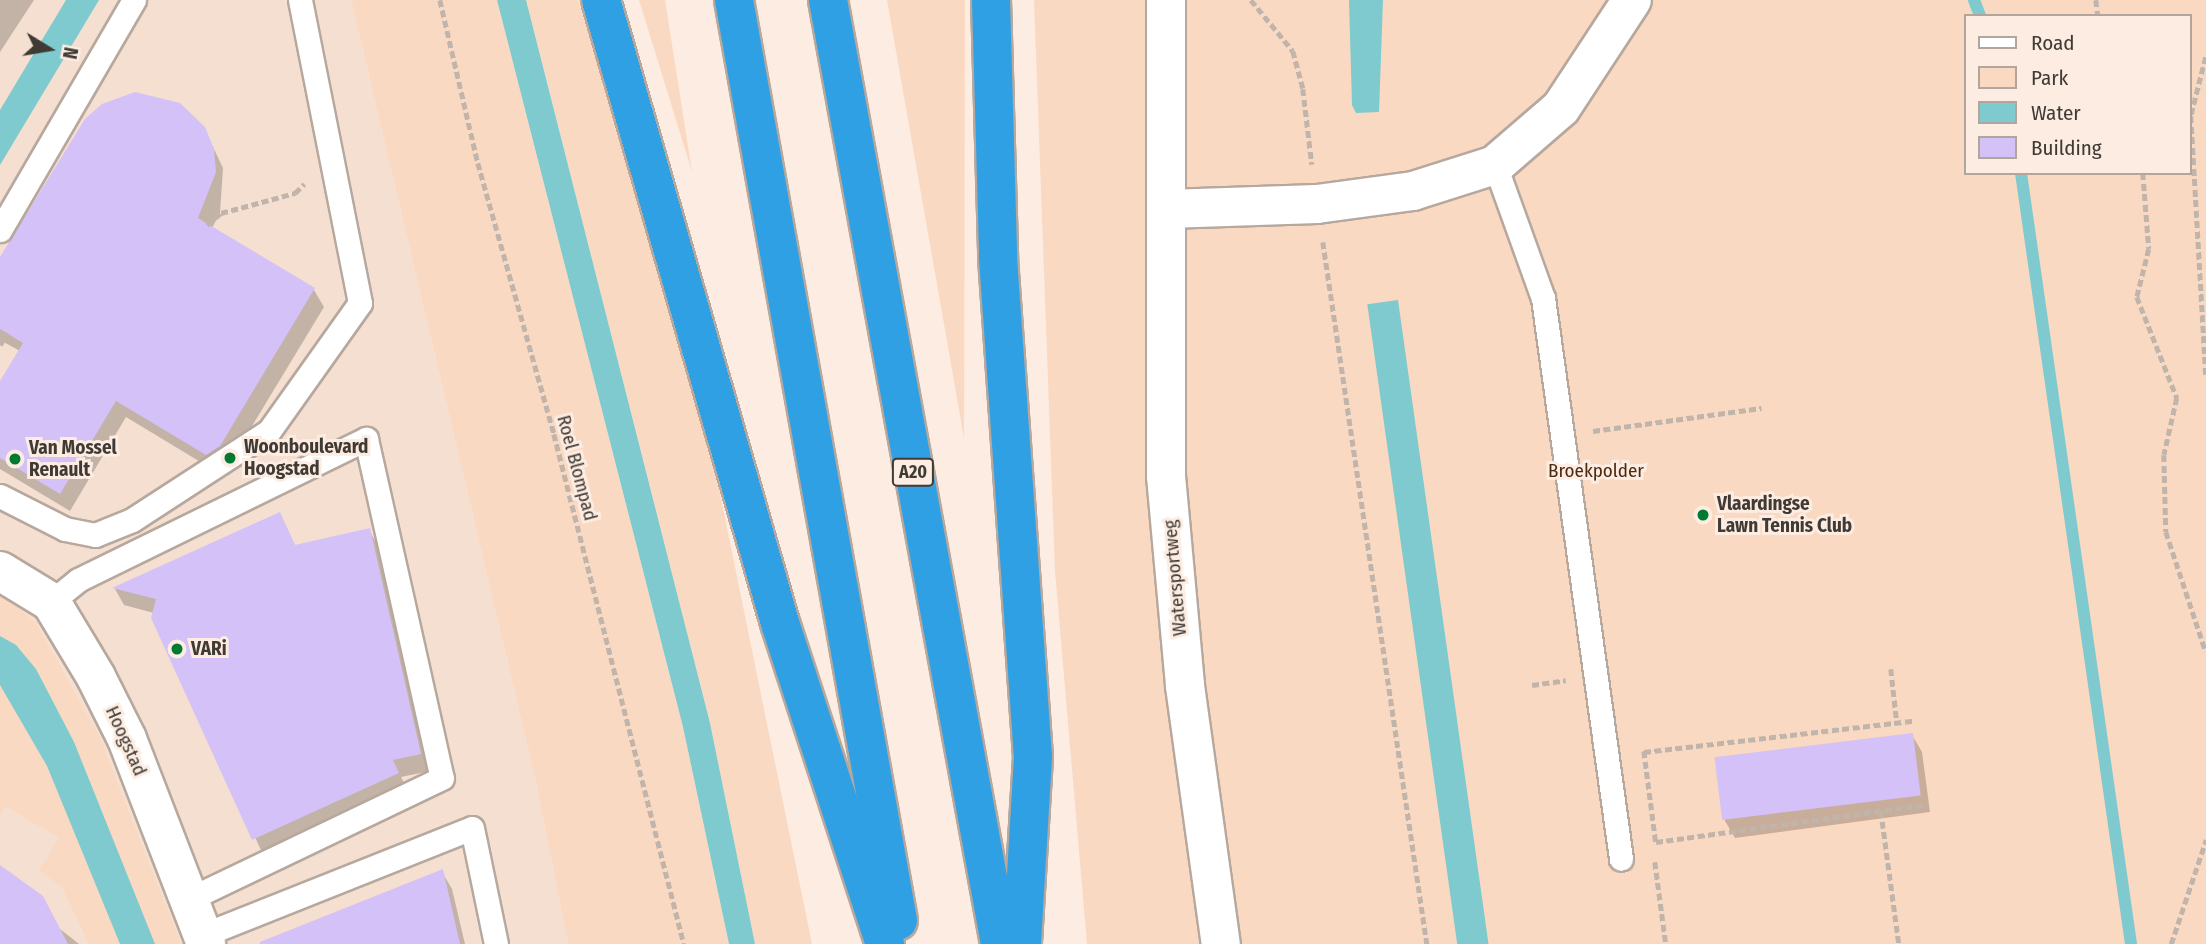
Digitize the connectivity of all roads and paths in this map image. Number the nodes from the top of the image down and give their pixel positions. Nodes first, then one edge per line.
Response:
1 (134, 0) edge
2 (300, 0) edge
3 (440, 0) edge
4 (601, 0) edge
5 (734, 0) edge
6 (828, 0) edge
7 (991, 0) edge
8 (1166, 0) edge
9 (1251, 0) edge
10 (1632, 0) edge
11 (2206, 57) edge
12 (2192, 112) edge
13 (2192, 133) edge
14 (331, 160) junction
15 (1494, 165) junction
16 (1313, 169) dead end
17 (2143, 175) edge
18 (1167, 209) junction
19 (207, 225) dead end
20 (0, 230) edge
21 (1322, 237) dead end
22 (7, 334) dead end
23 (0, 345) edge
24 (2206, 375) edge
25 (1761, 408) dead end
26 (1594, 438) dead end
27 (0, 496) edge
28 (0, 571) edge
29 (51, 602) junction
30 (2206, 652) edge
31 (1891, 669) dead end
32 (1913, 721) dead end
33 (1897, 723) junction
34 (1644, 752) dead end
35 (1922, 805) dead end
36 (1881, 811) junction
37 (2206, 840) edge
38 (1656, 842) dead end
39 (1621, 859) dead end
40 (1656, 865) dead end
41 (189, 899) junction
42 (205, 939) edge
43 (496, 944) edge
44 (684, 944) edge
45 (885, 944) edge
46 (902, 944) edge
47 (1000, 944) edge
48 (1022, 944) edge
49 (1221, 944) edge
50 (1427, 944) edge
51 (1666, 944) edge
52 (1899, 944) edge
53 (2171, 944) edge

1 - 20 lane
2 - 14 lane
3 - 44 path, Roel Blompad
4 - 45 highway
5 - 46 highway
6 - 47 highway, A20
7 - 48 highway
8 - 18 street, Watersportweg
9 - 16 path
10 - 15 street
11 - 12 path
13 - 24 path
14 - 19 path
14 - 27 lane
15 - 18 street
15 - 39 lane
17 - 30 path
18 - 49 street, Watersportweg
21 - 50 path
22 - 23 path
25 - 26 path
28 - 29 street, Hoogstad
29 - 41 street, Hoogstad
29 - 41 lane
31 - 33 path
32 - 33 path
33 - 34 path
35 - 36 path
36 - 38 path
36 - 52 path
37 - 53 path
40 - 51 path
41 - 42 street, Hoogstad
42 - 43 lane

